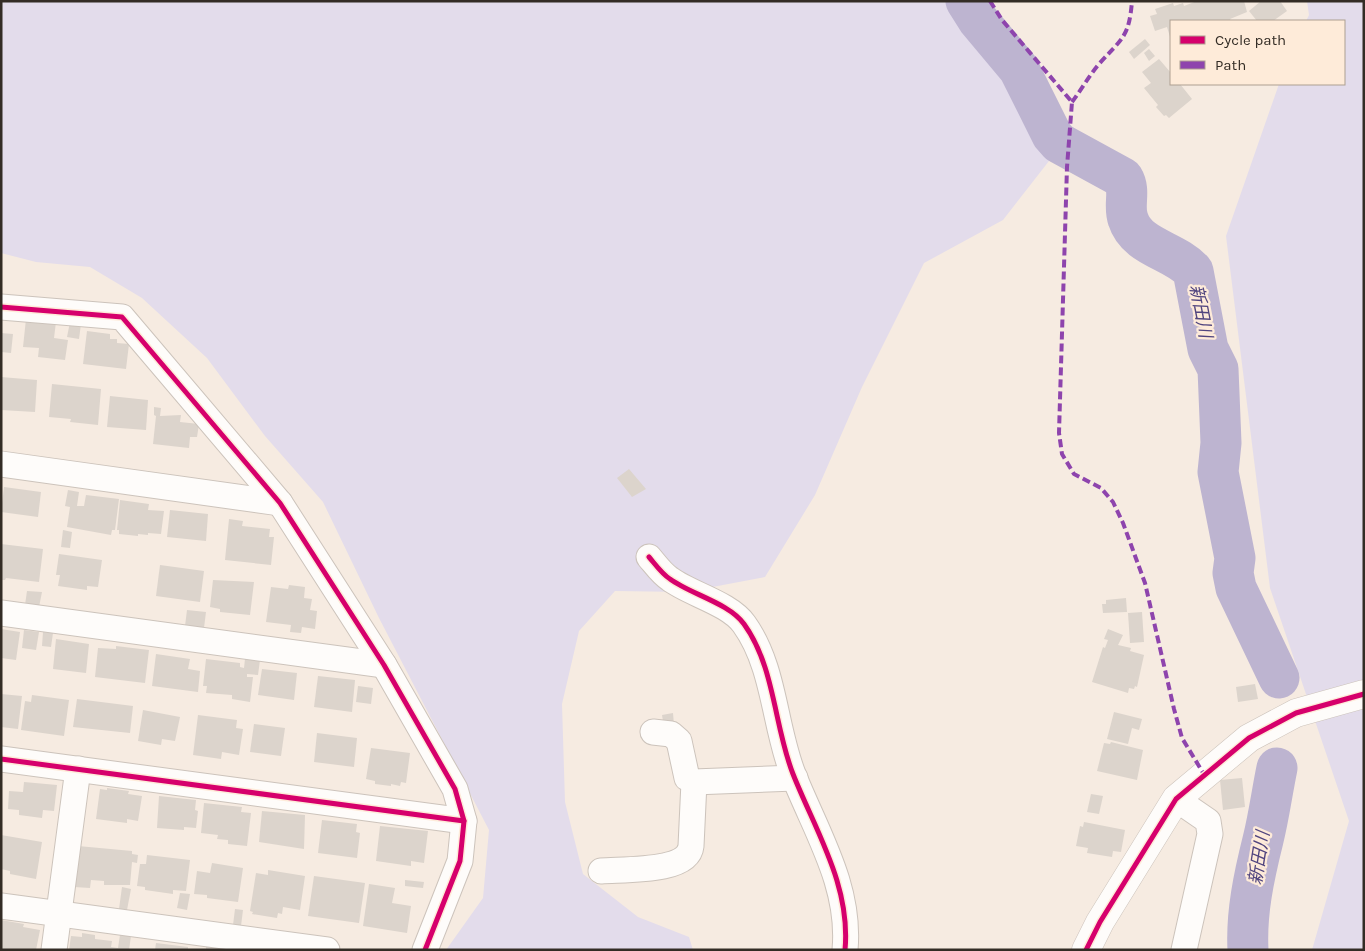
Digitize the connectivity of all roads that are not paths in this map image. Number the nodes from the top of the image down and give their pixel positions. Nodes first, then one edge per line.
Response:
1 (1, 306) edge
2 (1, 464) edge
3 (280, 503) junction
4 (649, 557) dead end
5 (1, 614) edge
6 (384, 665) junction
7 (1364, 694) edge
8 (653, 732) dead end
9 (1, 759) edge
10 (78, 769) junction
11 (795, 778) junction
12 (694, 782) junction
13 (1176, 798) junction
14 (464, 821) junction
15 (601, 871) dead end
16 (1, 906) edge
17 (59, 914) junction
18 (54, 950) edge
19 (328, 950) edge
20 (425, 950) edge
21 (845, 950) edge
22 (1086, 950) edge
23 (1184, 950) edge

1 - 3 street
2 - 3 street
3 - 6 street
4 - 11 street
5 - 6 street
6 - 14 street
7 - 13 street
8 - 12 street
9 - 10 street
10 - 14 street
10 - 17 street
11 - 12 street
11 - 21 street
12 - 15 street
13 - 22 street
13 - 23 street
14 - 20 street
16 - 17 street
17 - 18 street
17 - 19 street

